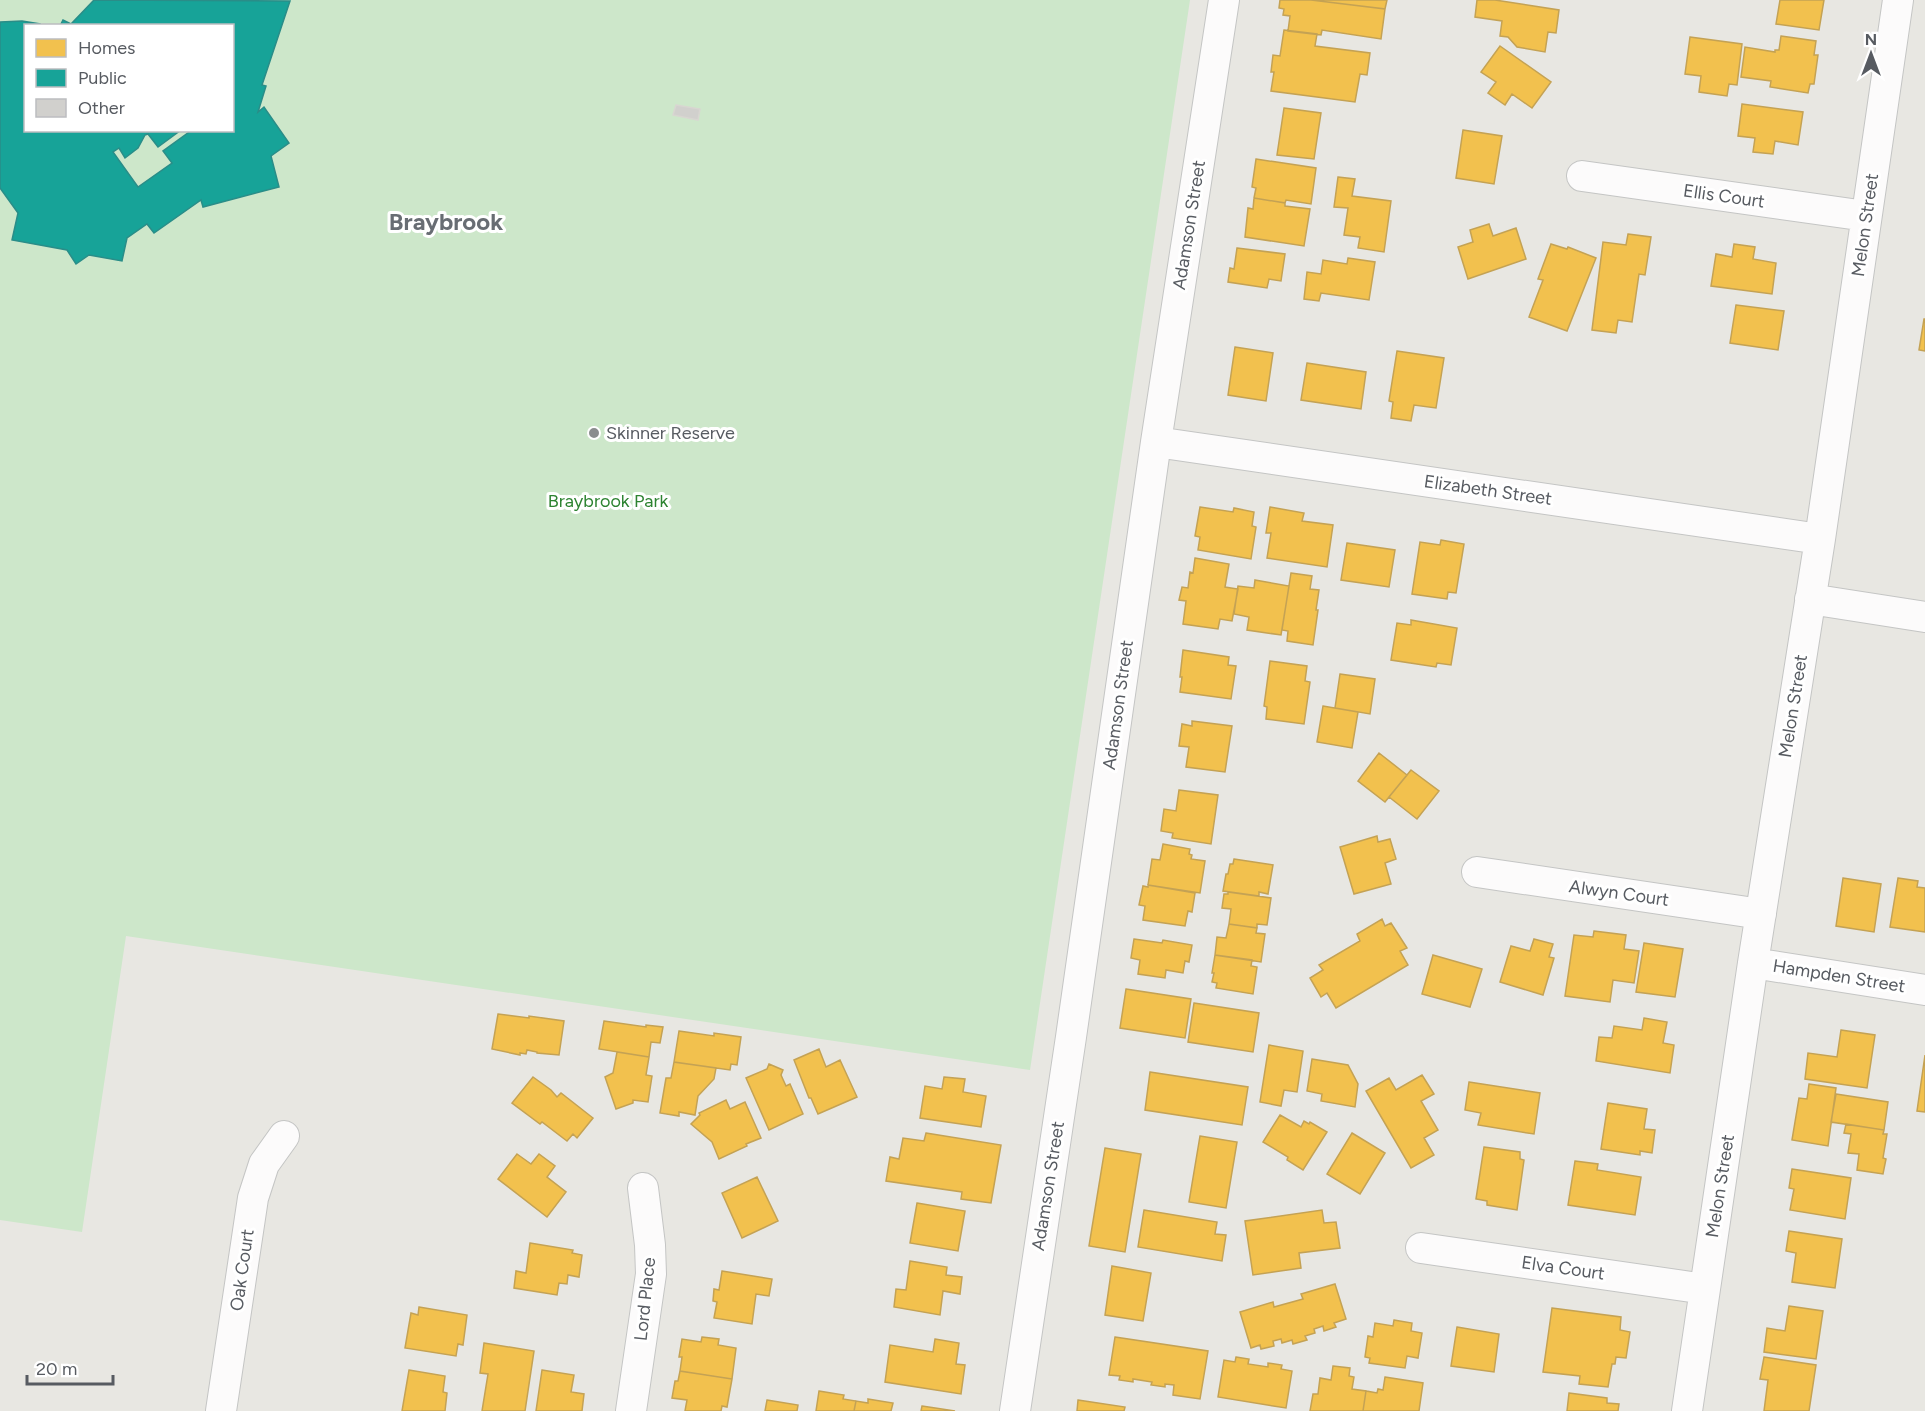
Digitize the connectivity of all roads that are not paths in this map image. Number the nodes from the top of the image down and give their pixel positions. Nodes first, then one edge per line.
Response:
1 (1224, 0) edge
2 (1898, 0) edge
3 (1582, 176) dead end
4 (1866, 216) junction
5 (1156, 442) junction
6 (1820, 539) junction
7 (1810, 599) junction
8 (1925, 617) edge
9 (1477, 872) dead end
10 (1761, 914) junction
11 (1754, 963) junction
12 (1925, 990) edge
13 (284, 1136) dead end
14 (643, 1188) dead end
15 (1420, 1248) dead end
16 (1705, 1289) junction
17 (221, 1411) edge
18 (631, 1411) edge
19 (1015, 1411) edge
20 (1687, 1411) edge

1 - 5 street, Adamson Street
2 - 4 street, Melon Street
3 - 4 street, Ellis Court
4 - 6 street, Melon Street
5 - 6 street, Elizabeth Street
5 - 19 street, Adamson Street
6 - 7 street, Melon Street
7 - 8 street
7 - 10 street, Melon Street
9 - 10 street, Alwyn Court
10 - 11 street, Melon Street
11 - 12 street, Hampden Street
11 - 16 street, Melon Street
13 - 17 street, Oak Court
14 - 18 street, Lord Place
15 - 16 street, Elva Court
16 - 20 street, Melon Street

